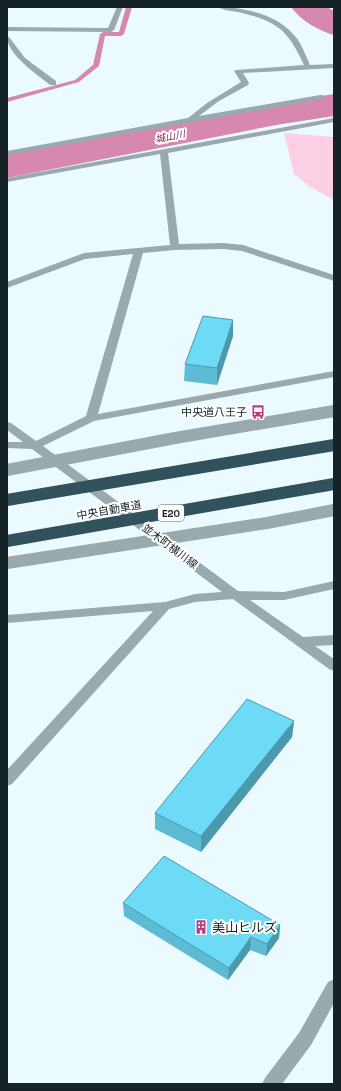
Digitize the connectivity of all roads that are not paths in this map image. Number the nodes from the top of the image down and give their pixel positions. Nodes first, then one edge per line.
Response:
1 (120, 7) edge
2 (221, 7) edge
3 (7, 29) edge
4 (7, 38) edge
5 (334, 66) edge
6 (308, 67) junction
7 (54, 83) dead end
8 (320, 97) dead end
9 (191, 120) junction
10 (334, 120) edge
11 (164, 151) junction
12 (7, 153) edge
13 (7, 180) edge
14 (176, 247) junction
15 (139, 250) junction
16 (334, 278) edge
17 (7, 285) edge
18 (334, 374) edge
19 (334, 411) edge
20 (91, 418) junction
21 (7, 425) edge
22 (7, 445) edge
23 (334, 445) edge
24 (35, 446) junction
25 (7, 470) edge
26 (334, 484) edge
27 (7, 500) edge
28 (334, 510) edge
29 (7, 541) edge
30 (7, 563) edge
31 (334, 586) edge
32 (235, 595) junction
33 (165, 606) junction
34 (7, 619) edge
35 (334, 640) edge
36 (303, 642) junction
37 (334, 666) edge
38 (7, 780) edge
39 (334, 988) edge
40 (271, 1084) edge

1 - 3 street
2 - 6 street
4 - 7 street
5 - 6 street
6 - 9 street
8 - 9 street
9 - 12 street
10 - 11 street
11 - 13 street
11 - 14 street
14 - 15 street
14 - 16 street
15 - 17 street
15 - 20 street
18 - 20 street
19 - 25 street, bridge
20 - 24 street
21 - 24 street, 並木町横川線
22 - 24 street
23 - 27 highway, bridge
24 - 32 street, 並木町横川線
26 - 29 highway, 中央自動車道 / E20, bridge
28 - 30 street, bridge
31 - 32 street
32 - 33 street
32 - 36 street, 並木町横川線
33 - 34 street
33 - 38 street
35 - 36 street
36 - 37 street, 並木町横川線
39 - 40 street

